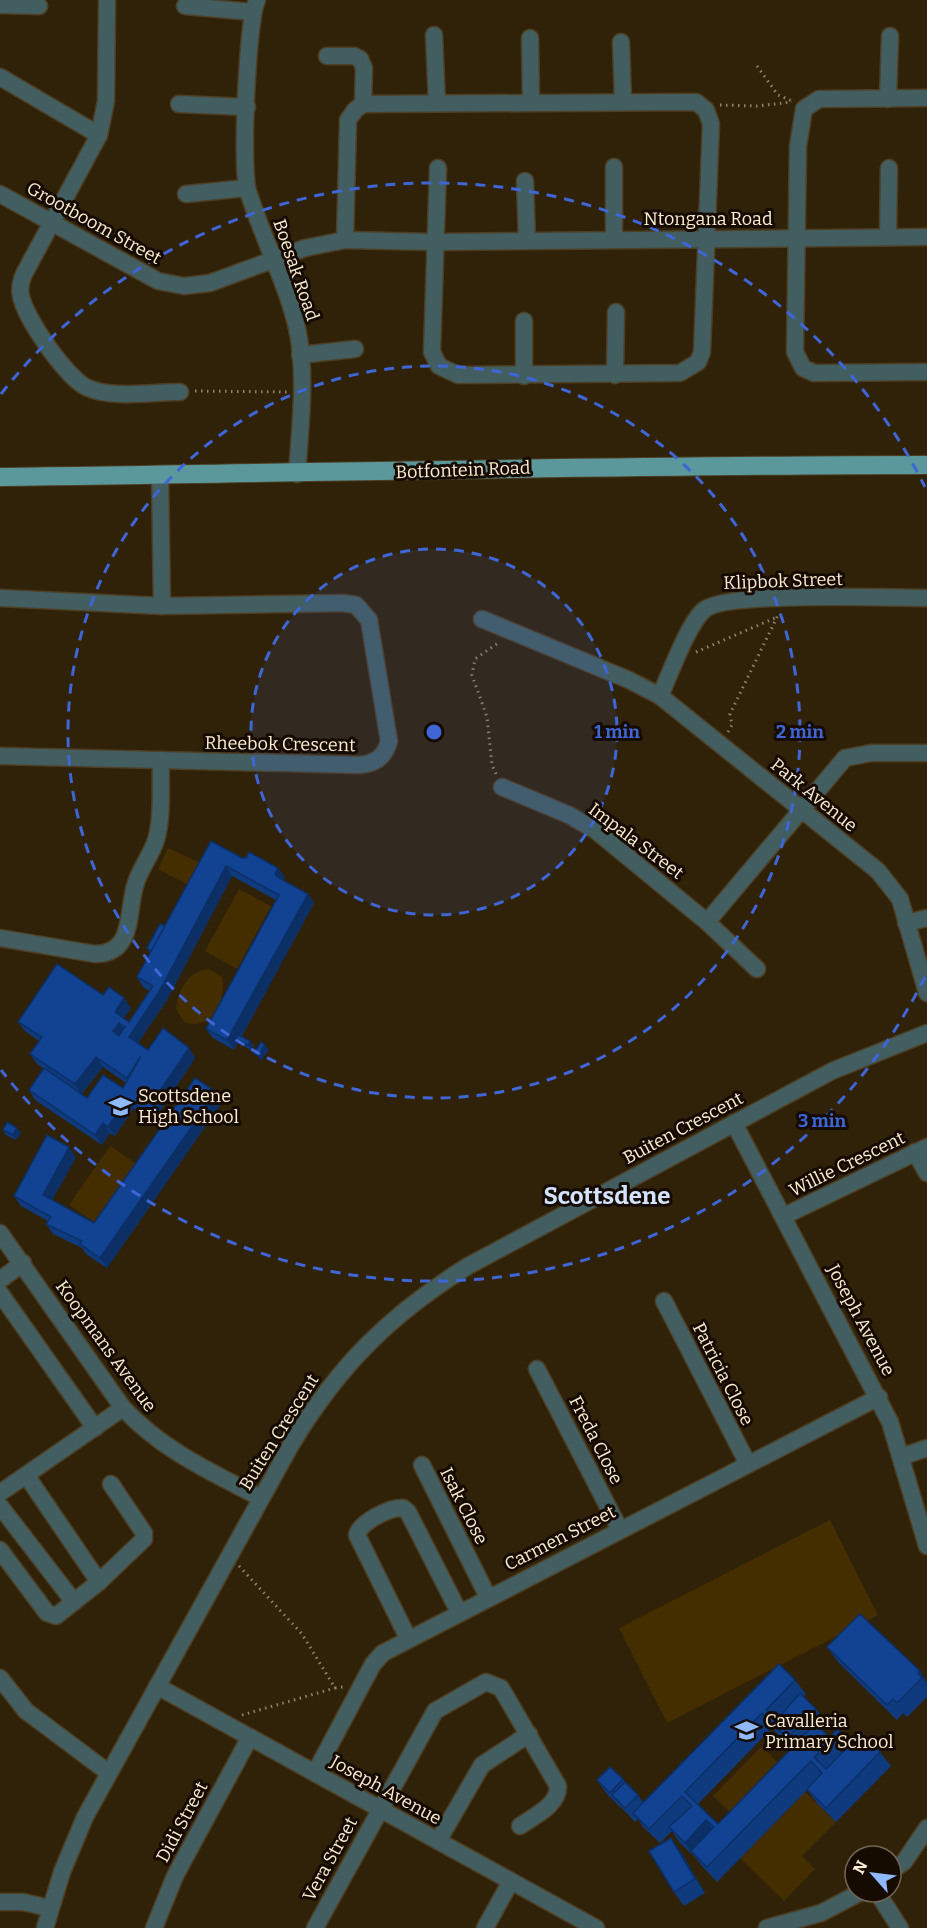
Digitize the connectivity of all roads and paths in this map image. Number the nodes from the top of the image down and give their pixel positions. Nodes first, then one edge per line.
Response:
1 (107, 0) edge
2 (0, 5) edge
3 (39, 6) dead end
4 (185, 6) dead end
5 (254, 6) edge
6 (434, 36) dead end
7 (890, 36) dead end
8 (530, 38) dead end
9 (621, 42) dead end
10 (327, 56) dead end
11 (757, 66) dead end
12 (0, 77) edge
13 (927, 98) edge
14 (888, 99) junction
15 (623, 101) junction
16 (531, 102) junction
17 (437, 103) junction
18 (801, 103) junction
19 (179, 104) dead end
20 (363, 104) junction
21 (247, 107) junction
22 (706, 110) junction
23 (99, 135) junction
24 (614, 167) dead end
25 (438, 168) dead end
26 (890, 168) dead end
27 (525, 181) dead end
28 (247, 188) junction
29 (0, 194) edge
30 (186, 194) dead end
31 (51, 224) junction
32 (888, 236) junction
33 (927, 237) edge
34 (709, 238) junction
35 (796, 238) junction
36 (345, 240) junction
37 (527, 240) junction
38 (614, 240) junction
39 (434, 242) junction
40 (274, 259) junction
41 (616, 312) dead end
42 (524, 321) dead end
43 (355, 349) dead end
44 (300, 355) junction
45 (927, 372) edge
46 (615, 375) junction
47 (524, 376) junction
48 (301, 392) junction
49 (180, 393) joint
50 (927, 465) edge
51 (297, 474) junction
52 (160, 475) junction
53 (0, 477) edge
54 (0, 598) edge
55 (786, 598) junction
56 (927, 598) edge
57 (162, 606) junction
58 (777, 617) junction
59 (482, 619) dead end
60 (508, 630) junction
61 (677, 661) junction
62 (660, 696) junction
63 (722, 744) junction
64 (927, 753) edge
65 (0, 756) edge
66 (161, 760) junction
67 (502, 787) joint
68 (800, 809) junction
69 (927, 918) edge
70 (707, 922) junction
71 (906, 923) junction
72 (0, 938) edge
73 (757, 969) dead end
74 (927, 993) edge
75 (927, 1033) edge
76 (734, 1123) junction
77 (921, 1150) edge
78 (927, 1173) edge
79 (784, 1216) junction
80 (0, 1233) edge
81 (23, 1263) junction
82 (0, 1280) edge
83 (0, 1293) edge
84 (664, 1301) dead end
85 (537, 1369) dead end
86 (879, 1397) junction
87 (123, 1408) junction
88 (95, 1428) junction
89 (927, 1448) edge
90 (901, 1457) junction
91 (748, 1464) junction
92 (422, 1465) dead end
93 (26, 1475) junction
94 (111, 1484) dead end
95 (0, 1493) edge
96 (261, 1498) junction
97 (0, 1506) edge
98 (620, 1530) junction
99 (927, 1546) edge
100 (0, 1551) edge
101 (238, 1565) dead end
102 (99, 1582) junction
103 (488, 1597) junction
104 (74, 1602) junction
105 (459, 1612) junction
106 (408, 1638) junction
107 (0, 1678) edge
108 (157, 1686) junction
109 (341, 1686) dead end
110 (335, 1689) junction
111 (240, 1719) dead end
112 (529, 1734) junction
113 (250, 1737) junction
114 (109, 1773) junction
115 (315, 1773) junction
116 (380, 1809) junction
117 (520, 1826) dead end
118 (927, 1828) edge
119 (438, 1841) junction
120 (903, 1863) edge
121 (511, 1881) junction
122 (843, 1901) edge
123 (0, 1902) edge
124 (885, 1904) edge
125 (49, 1908) junction
126 (45, 1928) edge
127 (154, 1928) edge
128 (315, 1928) edge
129 (485, 1928) edge
130 (596, 1928) edge
131 (767, 1928) edge
132 (900, 1928) edge

1 - 23 street
2 - 3 street
4 - 5 street, Boesak Road
5 - 21 street, Boesak Road
6 - 17 street
7 - 14 street
8 - 16 street
9 - 15 street
10 - 20 street
11 - 18 path
12 - 23 street
13 - 14 street
14 - 18 street
15 - 16 street
15 - 22 street
16 - 17 street
17 - 20 street
18 - 22 path
18 - 35 street
19 - 21 street
20 - 36 street
21 - 28 street, Boesak Road
22 - 34 street
23 - 31 street
24 - 38 street
25 - 39 street
26 - 32 street
27 - 37 street
28 - 30 street
28 - 40 street, Boesak Road
29 - 31 street, Grootboom Street
31 - 40 street, Grootboom Street
31 - 49 street
32 - 33 street, Ntongana Road
32 - 35 street, Ntongana Road
34 - 35 street, Ntongana Road
34 - 38 street, Ntongana Road
34 - 46 street
35 - 45 street
36 - 39 street, Ntongana Road
36 - 40 street, Ntongana Road
37 - 38 street, Ntongana Road
37 - 39 street, Ntongana Road
39 - 47 street
40 - 44 street, Boesak Road
41 - 46 street
42 - 47 street
43 - 44 street
44 - 48 street, Boesak Road
46 - 47 street
48 - 49 path
48 - 51 street, Boesak Road
50 - 51 main road, Botfontein Road
51 - 52 main road, Botfontein Road
52 - 53 main road, Botfontein Road
52 - 57 street
54 - 57 street, Rheebok Crescent
55 - 56 street, Klipbok Street
55 - 58 path
55 - 61 street, Klipbok Street
57 - 66 street, Rheebok Crescent
58 - 61 path
58 - 63 path
59 - 60 street, Park Avenue
60 - 62 street, Park Avenue
60 - 67 path
61 - 62 street, Klipbok Street
62 - 63 street, Park Avenue
63 - 68 street, Park Avenue
64 - 68 street
65 - 66 street, Rheebok Crescent
66 - 72 street
67 - 70 street, Impala Street
68 - 70 street
68 - 71 street, Park Avenue
69 - 71 street
70 - 73 street, Impala Street
71 - 74 street, Park Avenue
75 - 76 street, Buiten Crescent
76 - 79 street, Joseph Avenue
76 - 96 street, Buiten Crescent
77 - 78 street
77 - 79 street, Willie Crescent
79 - 86 street, Joseph Avenue
80 - 81 street, Koopmans Avenue
81 - 82 street
81 - 87 street, Koopmans Avenue
83 - 88 street
84 - 91 street, Patricia Close
85 - 98 street, Freda Close
86 - 90 street, Joseph Avenue
86 - 91 street, Carmen Street
87 - 88 street
87 - 96 street, Koopmans Avenue
88 - 93 street
89 - 90 street
90 - 99 street, Joseph Avenue
91 - 98 street, Carmen Street
92 - 103 street, Isak Close
93 - 95 street
93 - 102 street
94 - 102 street
96 - 108 street, Buiten Crescent
97 - 104 street
98 - 103 street, Carmen Street
100 - 104 street
101 - 110 path
102 - 104 street
103 - 105 street, Carmen Street
105 - 106 street, Carmen Street
105 - 106 street
106 - 115 street, Carmen Street
107 - 114 street
108 - 113 street, Joseph Avenue
108 - 114 street, Buiten Crescent
109 - 110 path
110 - 111 path
112 - 116 street, Vera Street
112 - 117 street, Vera Street
112 - 119 street
113 - 115 street, Joseph Avenue
113 - 127 street, Didi Street
114 - 125 street, Buiten Crescent
115 - 116 street, Joseph Avenue
116 - 119 street, Joseph Avenue
116 - 128 street, Vera Street
118 - 120 street
119 - 121 street, Joseph Avenue
121 - 129 street
121 - 130 street, Joseph Avenue
122 - 131 street
123 - 125 street
124 - 132 street
125 - 126 street, Buiten Crescent

